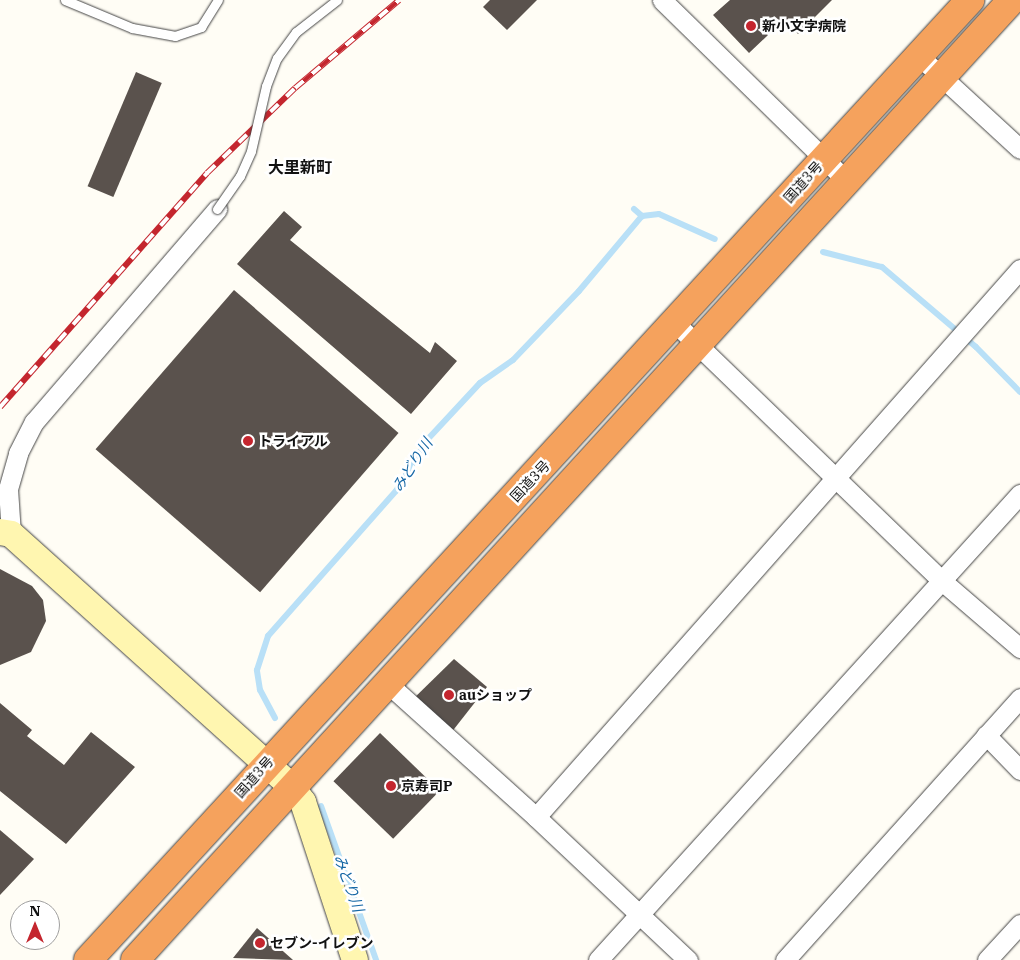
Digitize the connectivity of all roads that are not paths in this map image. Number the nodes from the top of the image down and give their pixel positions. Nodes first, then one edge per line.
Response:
1 (65, 0) edge
2 (218, 0) edge
3 (337, 0) edge
4 (662, 0) edge
5 (970, 0) edge
6 (1012, 0) edge
7 (919, 56) junction
8 (942, 77) junction
9 (1020, 149) edge
10 (825, 158) junction
11 (846, 180) junction
12 (217, 209) joint
13 (1020, 269) edge
14 (675, 323) junction
15 (698, 344) junction
16 (834, 476) junction
17 (1020, 494) edge
18 (5, 533) edge
19 (942, 581) junction
20 (1020, 648) edge
21 (386, 682) junction
22 (1020, 698) edge
23 (986, 735) junction
24 (266, 764) junction
25 (1020, 770) edge
26 (291, 786) junction
27 (536, 817) junction
28 (640, 916) junction
29 (1020, 924) edge
30 (88, 960) edge
31 (135, 960) edge
32 (355, 960) edge
33 (598, 960) edge
34 (688, 960) edge
35 (784, 960) edge
36 (987, 960) edge

1 - 2 lane
3 - 12 lane, bridge
4 - 10 street
5 - 7 highway, 国道3号
6 - 8 highway
7 - 8 street
7 - 10 highway, 国道3号
8 - 9 street
8 - 11 highway
10 - 11 street
10 - 14 highway, 国道3号
11 - 15 highway
12 - 18 street
13 - 16 street
14 - 15 street
14 - 24 highway, 国道3号
15 - 16 street
15 - 21 highway
16 - 19 street
16 - 27 street
17 - 19 street
18 - 24 street
19 - 20 street
19 - 28 street
21 - 26 highway
21 - 27 street
22 - 23 street
23 - 25 street
23 - 35 street
24 - 26 street
24 - 30 highway, 国道3号
26 - 31 highway
26 - 32 street
27 - 28 street
28 - 33 street
28 - 34 street
29 - 36 street

